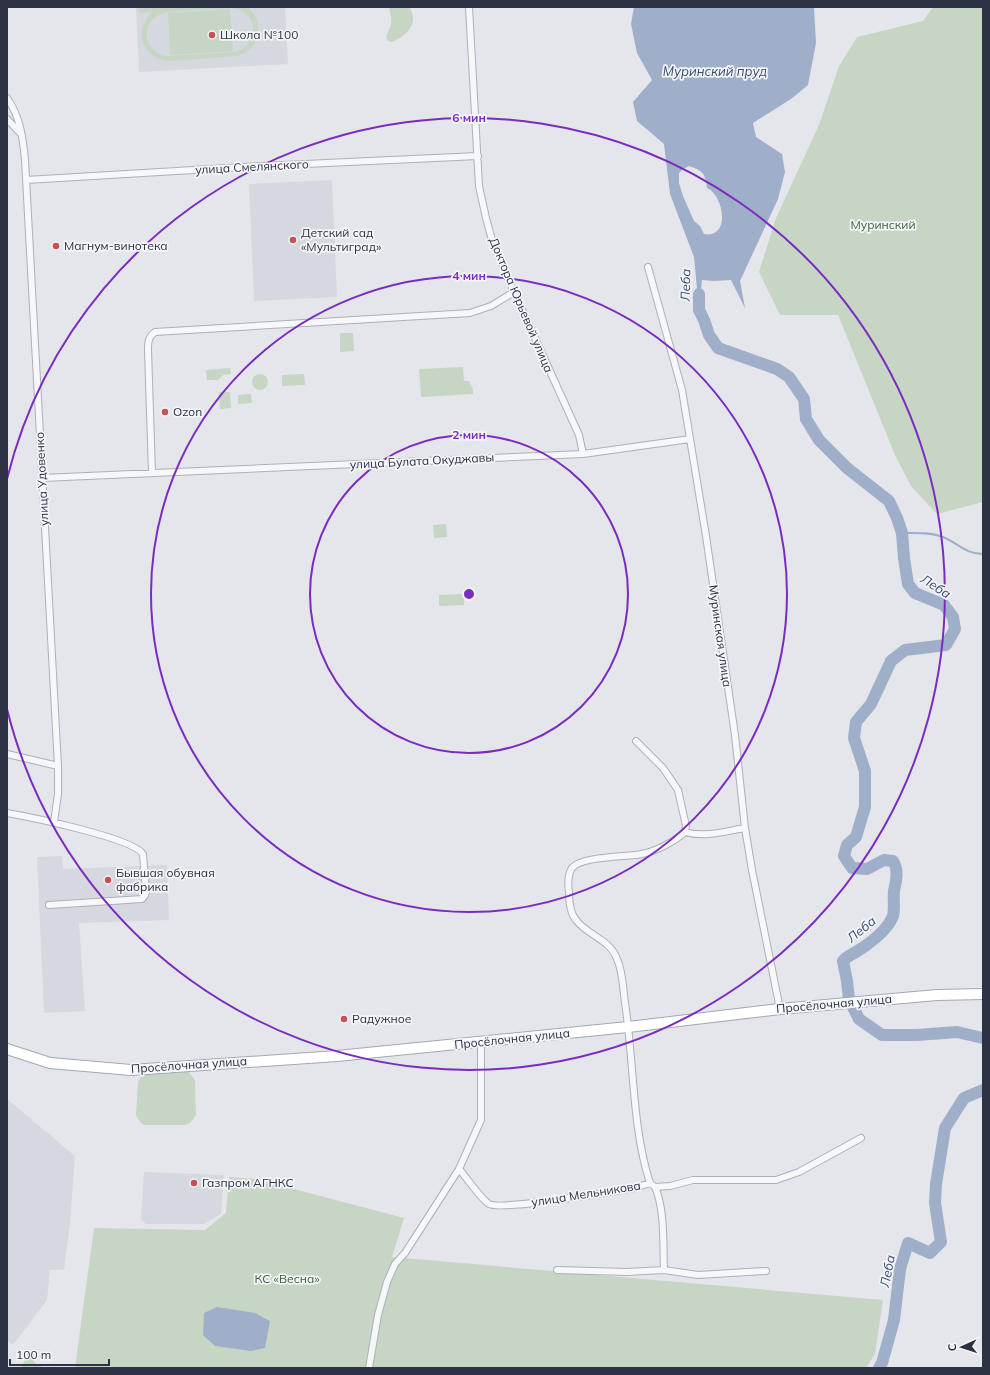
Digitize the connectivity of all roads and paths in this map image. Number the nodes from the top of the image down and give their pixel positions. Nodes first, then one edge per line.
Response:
1 (469, 7) edge
2 (7, 98) edge
3 (10, 105) edge
4 (15, 114) junction
5 (7, 118) edge
6 (22, 135) junction
7 (478, 156) junction
8 (26, 180) junction
9 (648, 267) dead end
10 (514, 292) junction
11 (690, 439) junction
12 (583, 454) junction
13 (152, 473) junction
14 (42, 478) junction
15 (636, 741) dead end
16 (7, 754) edge
17 (58, 766) junction
18 (7, 813) edge
19 (54, 822) junction
20 (745, 828) junction
21 (685, 832) junction
22 (49, 905) dead end
23 (983, 994) edge
24 (780, 1009) junction
25 (628, 1027) junction
26 (481, 1042) junction
27 (7, 1049) edge
28 (861, 1138) dead end
29 (459, 1169) junction
30 (650, 1183) junction
31 (655, 1187) junction
32 (557, 1270) dead end
33 (664, 1270) junction
34 (766, 1271) dead end
35 (369, 1368) edge

1 - 7 street, Доктора Юрьевой улица
2 - 3 street, улица Удовенко
3 - 4 street, улица Удовенко
4 - 5 street
4 - 6 street, улица Удовенко
5 - 6 street
6 - 8 street, улица Удовенко
7 - 8 street, улица Смелянского
7 - 10 street, Доктора Юрьевой улица
8 - 14 street, улица Удовенко
9 - 11 street, Муринская улица
10 - 12 street, Доктора Юрьевой улица
10 - 13 street
11 - 12 street, улица Булата Окуджавы
11 - 20 street, Муринская улица
12 - 13 street, улица Булата Окуджавы
13 - 14 street, улица Булата Окуджавы
14 - 17 street, улица Удовенко
15 - 21 street
16 - 17 street
17 - 19 street, улица Удовенко
18 - 19 street
19 - 22 street
20 - 21 street
20 - 24 street, Муринская улица
21 - 25 street
23 - 24 main road, Просёлочная улица
24 - 25 main road, Просёлочная улица
25 - 26 main road, Просёлочная улица
25 - 30 street
26 - 27 main road, Просёлочная улица
26 - 29 street
28 - 31 street, улица Мельникова
29 - 30 street, улица Мельникова
29 - 35 street
30 - 31 street, улица Мельникова
31 - 33 street
32 - 33 street
33 - 34 street

